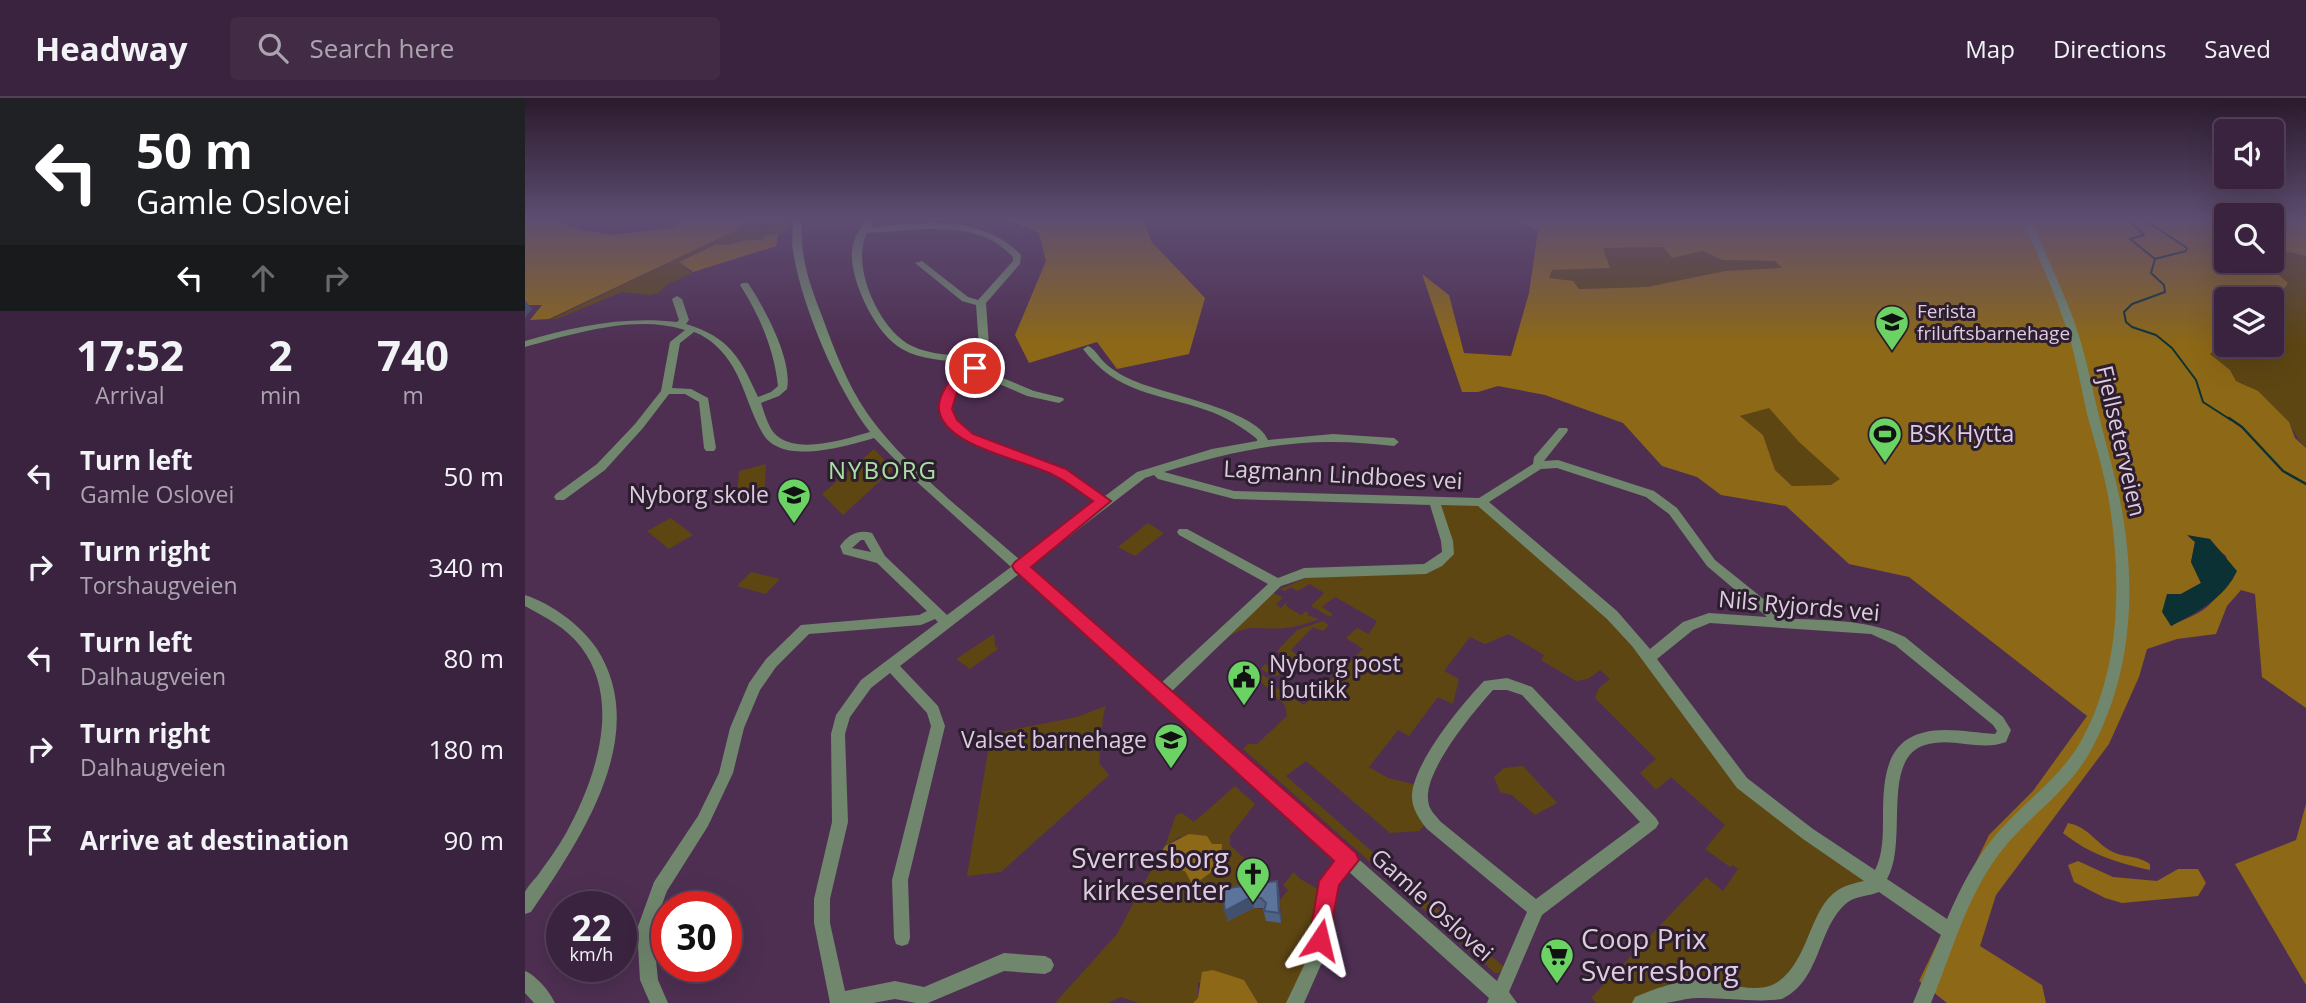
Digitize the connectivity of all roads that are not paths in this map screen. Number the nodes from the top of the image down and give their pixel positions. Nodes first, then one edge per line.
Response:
1 (799, 260) edge
2 (855, 260) edge
3 (1017, 260) edge
4 (2044, 260) edge
5 (919, 263) dead end
6 (745, 285) dead end
7 (677, 299) dead end
8 (981, 303) junction
9 (679, 325) junction
10 (692, 329) junction
11 (525, 344) edge
12 (1088, 349) dead end
13 (971, 364) junction
14 (666, 391) junction
15 (1059, 400) dead end
16 (753, 402) junction
17 (874, 430) junction
18 (1563, 430) dead end
19 (1394, 442) dead end
20 (1262, 444) junction
21 (710, 449) dead end
22 (1539, 465) junction
23 (1155, 470) junction
24 (560, 497) dead end
25 (1103, 501) junction
26 (1435, 502) junction
27 (1481, 502) junction
28 (1183, 531) dead end
29 (881, 559) dead end
30 (1020, 566) junction
31 (1277, 583) junction
32 (525, 600) edge
33 (942, 617) junction
34 (1777, 622) junction
35 (1649, 658) junction
36 (891, 665) junction
37 (1162, 691) junction
38 (1651, 823) joint
39 (1348, 860) junction
40 (1879, 881) junction
41 (525, 906) edge
42 (1536, 909) junction
43 (1950, 931) junction
44 (902, 939) dead end
45 (1045, 965) dead end
46 (525, 980) edge
47 (1501, 1001) edge
48 (839, 1002) edge
49 (546, 1003) edge
50 (659, 1003) edge
51 (1295, 1003) edge
52 (1641, 1003) edge
53 (1922, 1003) edge

1 - 17 street, Gamle Oslovei
2 - 13 street
3 - 8 street
4 - 43 street, Fjellseterveien
5 - 8 street
6 - 16 street
7 - 9 street
8 - 13 street
9 - 10 street
9 - 11 street
10 - 14 street
10 - 16 street
12 - 20 street
13 - 15 street
13 - 25 street
14 - 21 street
14 - 24 street
16 - 17 street
17 - 30 street, Gamle Oslovei
18 - 22 street
19 - 20 street
20 - 23 street
22 - 27 street
22 - 34 street
23 - 25 street
23 - 26 street, Lagmann Lindboes vei
25 - 30 street
26 - 27 street, Lagmann Lindboes vei
26 - 31 street
27 - 35 street, Lagmann Lindboes vei
28 - 31 street
29 - 33 street
30 - 33 street
30 - 37 street, Gamle Oslovei
31 - 37 street
32 - 41 street
33 - 36 street
33 - 50 street
34 - 35 street, Nils Ryjords vei
34 - 40 street, Nils Ryjords vei
35 - 40 street, Lagmann Lindboes vei
36 - 44 street
36 - 48 street
37 - 39 street, Gamle Oslovei
38 - 42 street
38 - 42 street
39 - 47 street, Gamle Oslovei
39 - 51 street
40 - 43 street, Lagmann Lindboes vei
40 - 52 street
42 - 47 street
43 - 53 street, Fjellseterveien
45 - 48 street
46 - 49 street

